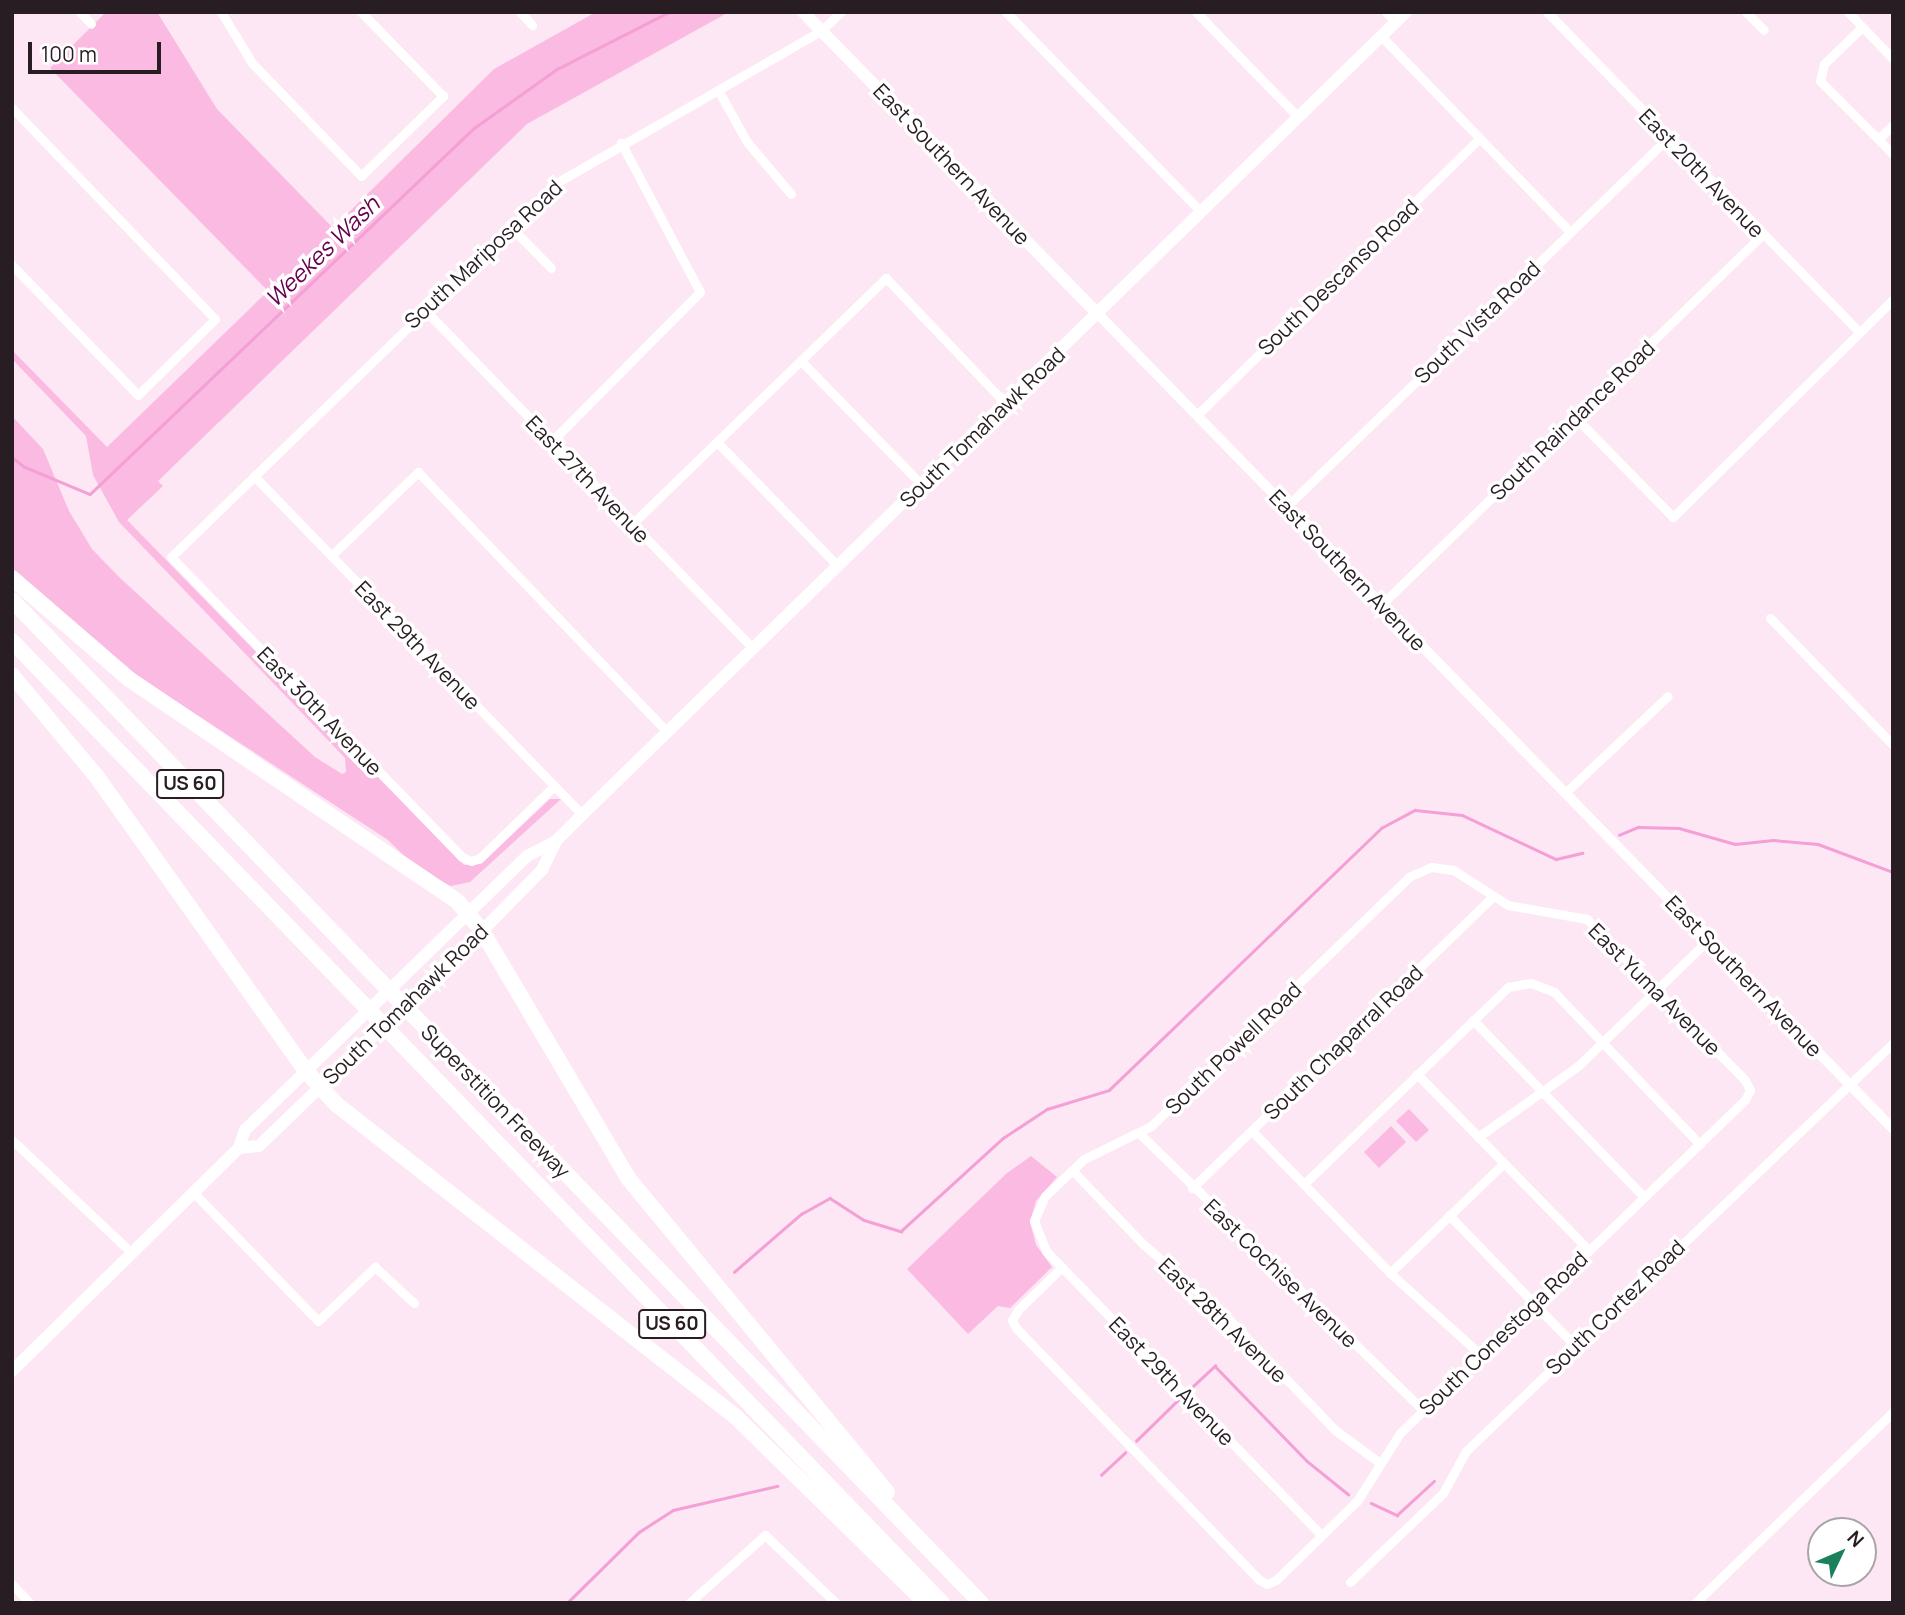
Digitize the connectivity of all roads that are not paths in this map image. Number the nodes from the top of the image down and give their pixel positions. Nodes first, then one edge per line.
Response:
1 (80, 12) edge
2 (235, 12) edge
3 (360, 12) edge
4 (520, 12) edge
5 (803, 12) edge
6 (841, 12) edge
7 (1006, 12) edge
8 (1196, 12) edge
9 (1385, 12) edge
10 (1406, 12) edge
11 (1547, 12) edge
12 (1746, 12) edge
13 (1848, 12) edge
14 (223, 15) edge
15 (1396, 23) junction
16 (91, 24) dead end
17 (532, 25) dead end
18 (1862, 27) junction
19 (1764, 30) dead end
20 (821, 31) junction
21 (1381, 36) junction
22 (1893, 59) edge
23 (718, 90) junction
24 (12, 108) edge
25 (1298, 117) junction
26 (1893, 125) edge
27 (1668, 138) junction
28 (1479, 139) junction
29 (1878, 139) junction
30 (621, 143) junction
31 (1893, 154) edge
32 (792, 194) dead end
33 (1201, 212) junction
34 (509, 225) junction
35 (1570, 232) junction
36 (1762, 235) junction
37 (12, 265) edge
38 (551, 268) dead end
39 (1893, 299) edge
40 (424, 309) junction
41 (1098, 314) junction
42 (1859, 332) junction
43 (801, 361) junction
44 (1006, 404) junction
45 (1197, 415) junction
46 (1575, 417) junction
47 (551, 442) junction
48 (717, 442) junction
49 (254, 475) junction
50 (922, 485) junction
51 (1286, 507) junction
52 (631, 525) junction
53 (332, 555) junction
54 (171, 557) joint
55 (838, 566) junction
56 (12, 578) edge
57 (12, 600) edge
58 (1382, 604) junction
59 (1770, 618) dead end
60 (12, 640) edge
61 (753, 648) junction
62 (12, 675) edge
63 (1668, 696) dead end
64 (667, 732) junction
65 (1893, 746) edge
66 (554, 786) junction
67 (1565, 793) junction
68 (582, 815) junction
69 (556, 841) junction
70 (1431, 867) joint
71 (1493, 896) junction
72 (468, 914) junction
73 (482, 931) junction
74 (1709, 940) junction
75 (1656, 990) junction
76 (1473, 1020) junction
77 (1602, 1042) junction
78 (1893, 1043) edge
79 (306, 1071) junction
80 (1417, 1074) junction
81 (1849, 1084) junction
82 (320, 1087) junction
83 (1750, 1090) joint
84 (1542, 1091) junction
85 (1893, 1129) edge
86 (1252, 1130) junction
87 (1140, 1134) junction
88 (1478, 1137) junction
89 (12, 1140) edge
90 (1700, 1144) junction
91 (239, 1148) junction
92 (1504, 1163) junction
93 (1072, 1170) junction
94 (1304, 1184) junction
95 (1192, 1188) junction
96 (194, 1193) junction
97 (1644, 1196) junction
98 (1449, 1215) junction
99 (1034, 1222) joint
100 (1589, 1250) junction
101 (132, 1253) junction
102 (1062, 1267) junction
103 (1390, 1273) junction
104 (414, 1303) dead end
105 (1534, 1303) junction
106 (1574, 1345) junction
107 (1481, 1355) junction
108 (12, 1371) edge
109 (1423, 1410) junction
110 (1893, 1412) edge
111 (1380, 1463) junction
112 (1321, 1535) junction
113 (952, 1573) junction
114 (1350, 1582) dead end
115 (12, 1584) edge
116 (30, 1603) edge
117 (690, 1603) edge
118 (835, 1603) edge
119 (926, 1603) edge
120 (942, 1603) edge
121 (981, 1603) edge
122 (1695, 1603) edge

1 - 16 street
2 - 14 street
3 - 14 street
4 - 17 street
5 - 20 main road, East Southern Avenue
6 - 20 street, South Mariposa Road
7 - 33 street
8 - 25 street
9 - 15 street
10 - 15 main road, South Tomahawk Road
11 - 27 street, East 20th Avenue
12 - 19 street
13 - 18 street
15 - 21 main road, South Tomahawk Road
18 - 22 street
18 - 29 street
20 - 23 street, South Mariposa Road
20 - 41 main road, East Southern Avenue
21 - 25 main road, South Tomahawk Road
21 - 28 street
23 - 30 street, South Mariposa Road
23 - 32 street
24 - 37 street
25 - 33 main road, South Tomahawk Road
26 - 29 street
27 - 35 street, South Vista Road
27 - 36 street, East 20th Avenue
28 - 35 street
28 - 45 street, South Descanso Road
29 - 31 street
30 - 34 street, South Mariposa Road
30 - 47 street
33 - 41 main road, South Tomahawk Road
34 - 38 street
34 - 40 street, South Mariposa Road
35 - 51 street, South Vista Road
36 - 42 street, East 20th Avenue
36 - 46 street, South Raindance Road
39 - 42 street
40 - 47 street, East 27th Avenue
40 - 49 street, South Mariposa Road
41 - 44 main road, South Tomahawk Road
41 - 45 street, East Southern Avenue
42 - 46 street
43 - 44 street
43 - 48 street
43 - 50 street
44 - 50 main road, South Tomahawk Road
45 - 51 street, East Southern Avenue
46 - 58 street, South Raindance Road
47 - 52 street, East 27th Avenue
48 - 52 street
48 - 55 street
49 - 53 street, East 29th Avenue
49 - 54 street, South Mariposa Road
50 - 55 main road, South Tomahawk Road
51 - 58 street, East Southern Avenue
52 - 61 street, East 27th Avenue
53 - 64 street
53 - 66 street, East 29th Avenue
54 - 66 street, East 30th Avenue
55 - 61 main road, South Tomahawk Road
56 - 72 highway
57 - 113 highway, Superstition Freeway / US 60
58 - 67 street, East Southern Avenue
59 - 65 street
60 - 120 highway, Superstition Freeway / US 60
61 - 64 main road, South Tomahawk Road
62 - 79 highway
63 - 67 street
64 - 68 main road, South Tomahawk Road
66 - 68 street, East 29th Avenue
67 - 74 street, East Southern Avenue
68 - 69 main road, South Tomahawk Road
69 - 72 main road, South Tomahawk Road
69 - 73 main road, South Tomahawk Road
70 - 71 street, East Yuma Avenue
70 - 87 street, South Powell Road
71 - 75 street, East Yuma Avenue
71 - 86 street, South Chaparral Road
72 - 73 highway
72 - 79 main road, South Tomahawk Road
73 - 82 main road, South Tomahawk Road
73 - 113 highway
74 - 75 street
74 - 81 street, East Southern Avenue
75 - 77 street
75 - 83 street, East Yuma Avenue
76 - 77 street
76 - 80 street
76 - 84 street
77 - 84 street
77 - 90 street
78 - 81 street, South Cortez Road
79 - 82 highway
79 - 91 main road, South Tomahawk Road
80 - 88 street
80 - 94 street
81 - 85 street, East Southern Avenue
81 - 106 street, South Cortez Road
82 - 91 main road, South Tomahawk Road
82 - 119 highway
83 - 90 street, South Conestoga Road
84 - 88 street
84 - 97 street
86 - 94 street
86 - 95 street, South Chaparral Road
87 - 93 street, South Powell Road
87 - 95 street, East Cochise Avenue
88 - 92 street
89 - 101 street
90 - 97 street, South Conestoga Road
91 - 96 main road, South Tomahawk Road
92 - 98 street
92 - 100 street
93 - 99 street, South Powell Road
93 - 111 street, East 28th Avenue
94 - 103 street
95 - 109 street, East Cochise Avenue
96 - 101 main road, South Tomahawk Road
96 - 104 street
97 - 100 street, South Conestoga Road
98 - 103 street
98 - 105 street
99 - 102 street, East 29th Avenue
100 - 105 street, South Conestoga Road
101 - 108 main road, South Tomahawk Road
102 - 112 street, East 29th Avenue
102 - 112 street, South Conestoga Road
103 - 107 street
105 - 106 street
105 - 107 street, South Conestoga Road
106 - 114 street, South Cortez Road
107 - 109 street, South Conestoga Road
109 - 111 street, South Conestoga Road
110 - 122 street
111 - 112 street, South Conestoga Road
113 - 121 highway, Superstition Freeway / US 60
115 - 116 street
117 - 118 street

